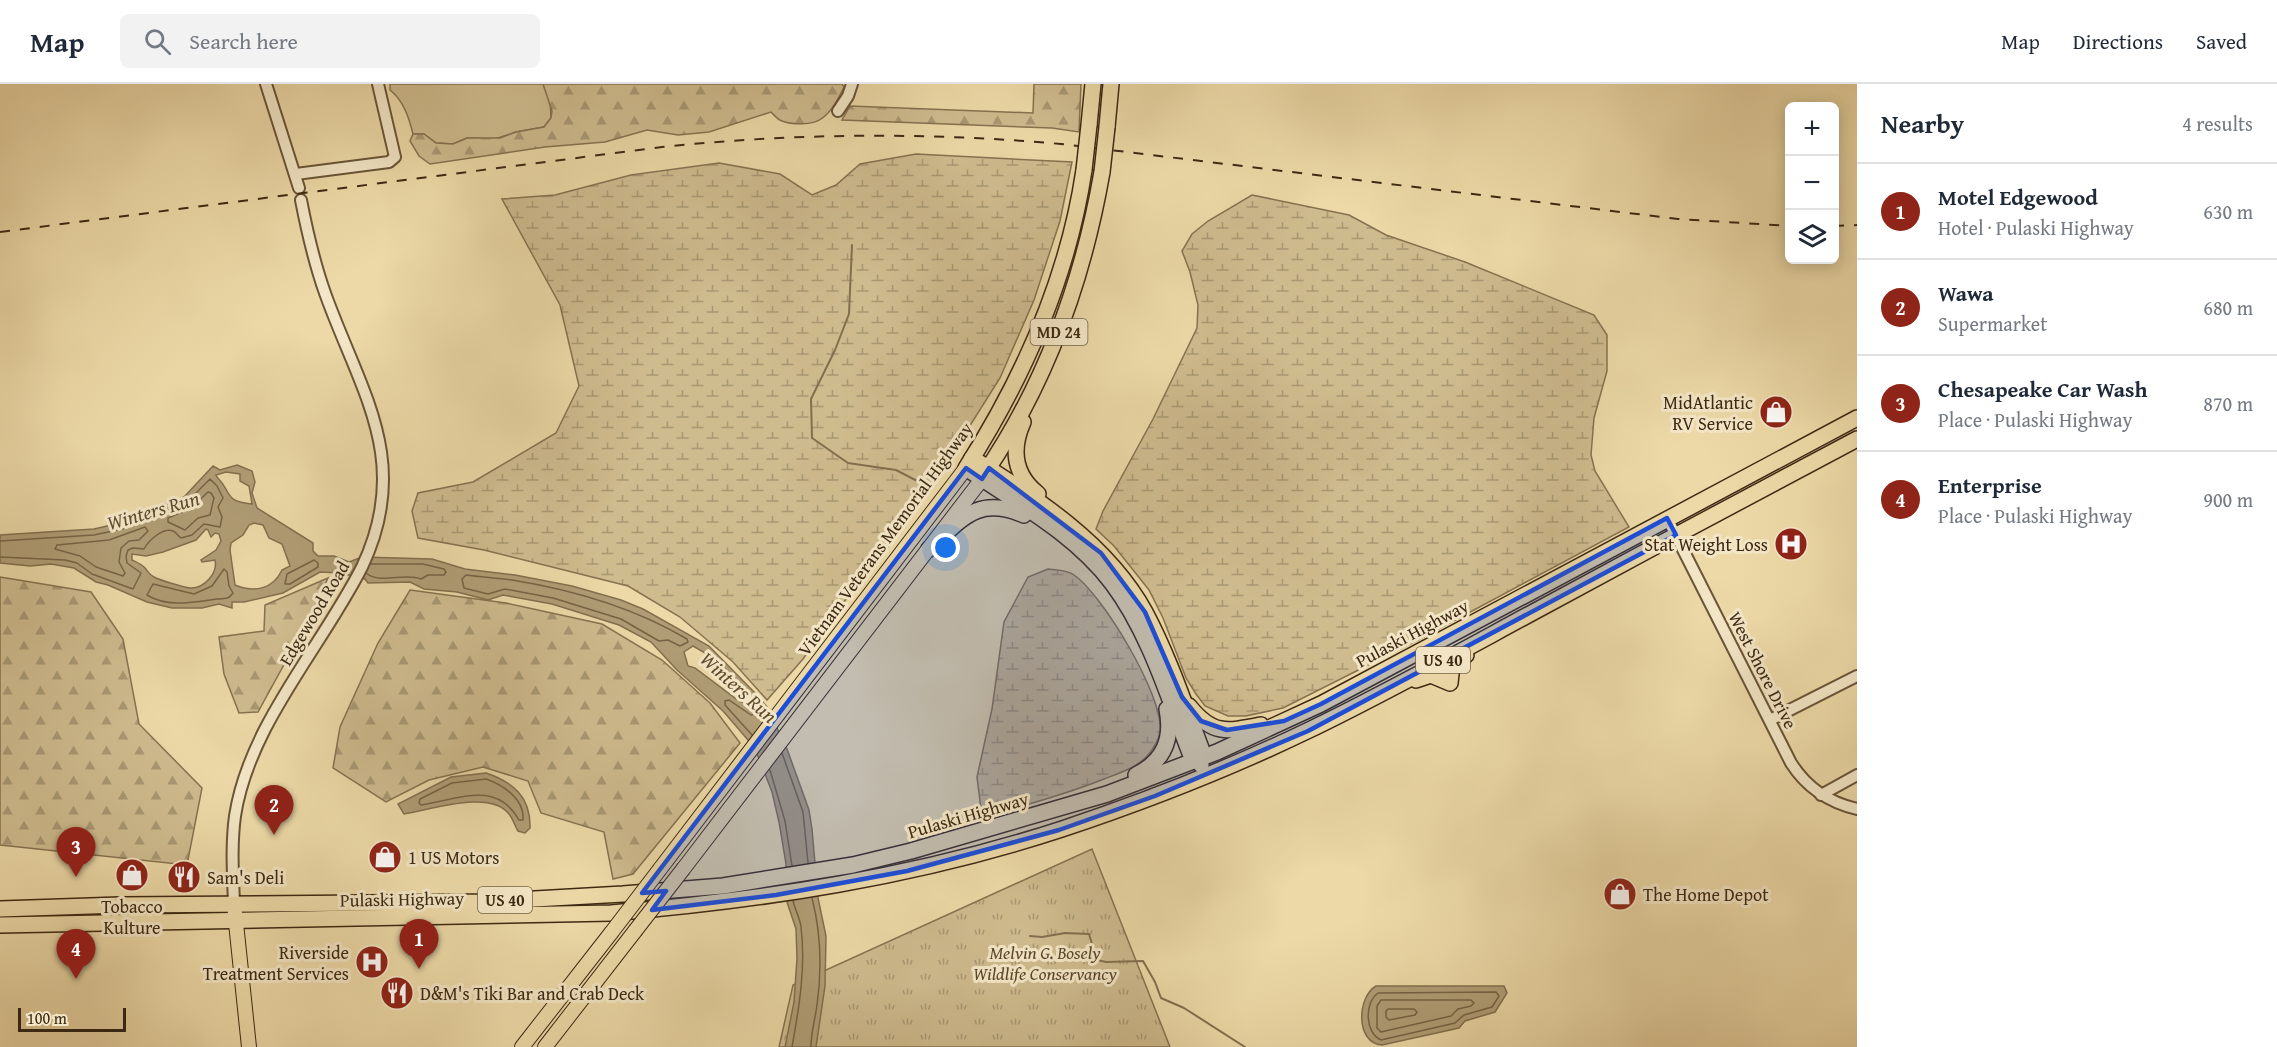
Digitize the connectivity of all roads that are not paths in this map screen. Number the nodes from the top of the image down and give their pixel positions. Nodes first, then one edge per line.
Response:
1 (266, 84) edge
2 (378, 84) edge
3 (852, 84) edge
4 (1093, 84) edge
5 (1111, 84) edge
6 (838, 111) dead end
7 (296, 174) junction
8 (1035, 387) junction
9 (1857, 418) edge
10 (1857, 439) edge
11 (969, 463) junction
12 (985, 474) junction
13 (1667, 518) junction
14 (1047, 524) junction
15 (1077, 531) junction
16 (1676, 535) junction
17 (929, 549) junction
18 (1496, 632) junction
19 (1152, 657) junction
20 (1857, 676) edge
21 (1182, 698) junction
22 (1356, 706) junction
23 (1770, 720) junction
24 (1284, 721) junction
25 (1198, 757) junction
26 (1857, 775) edge
27 (1206, 776) junction
28 (1821, 795) junction
29 (1083, 801) junction
30 (1857, 809) edge
31 (234, 904) junction
32 (0, 909) edge
33 (236, 921) junction
34 (0, 925) edge
35 (249, 1047) edge
36 (522, 1047) edge
37 (545, 1047) edge

1 - 7 street, Edgewood Road
2 - 7 street
3 - 6 street
4 - 11 highway, Vietnam Veterans Memorial Highway / MD 24, bridge
5 - 8 highway, Vietnam Veterans Memorial Highway / MD 24, bridge
7 - 31 street, Edgewood Road
8 - 12 highway, Vietnam Veterans Memorial Highway / MD 24
8 - 15 highway
9 - 13 highway, Pulaski Highway / US 40
10 - 16 highway, Pulaski Highway / US 40
11 - 12 highway
11 - 36 main road, Vietnam Veterans Memorial Highway / MD 24, bridge
12 - 14 highway
12 - 15 highway
12 - 17 main road, Vietnam Veterans Memorial Highway / MD 24
13 - 16 street, West Shore Drive
13 - 24 highway, Pulaski Highway / US 40
14 - 17 highway
14 - 19 highway
15 - 21 highway
16 - 18 highway, Pulaski Highway / US 40
16 - 23 street, West Shore Drive
17 - 37 main road, Vietnam Veterans Memorial Highway / MD 24, bridge
18 - 22 highway, Pulaski Highway / US 40
18 - 22 highway
19 - 25 highway
19 - 29 highway
20 - 23 street
21 - 24 highway
21 - 25 highway
22 - 27 highway, Pulaski Highway / US 40
23 - 28 street, West Shore Drive
24 - 25 highway, Pulaski Highway / US 40
25 - 27 highway
25 - 29 highway, Pulaski Highway / US 40
26 - 28 street
27 - 33 highway, Pulaski Highway / US 40
28 - 30 street, West Shore Drive
29 - 31 highway, Pulaski Highway / US 40
31 - 32 highway, Pulaski Highway / US 40
31 - 33 main road, Edgewood Road
33 - 34 highway, Pulaski Highway / US 40
33 - 35 main road, Edgewood Road

